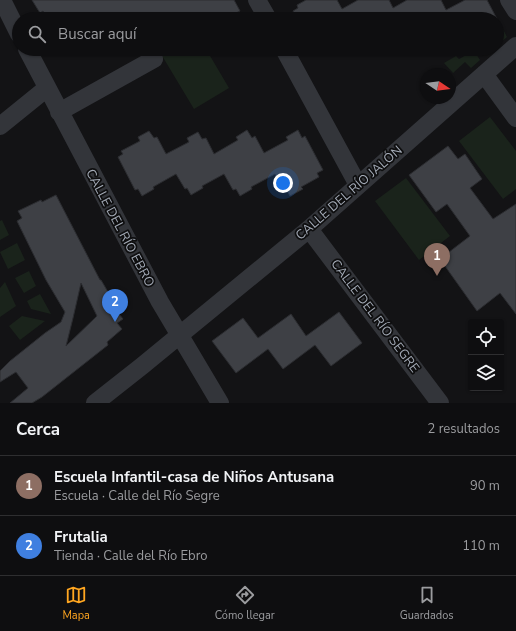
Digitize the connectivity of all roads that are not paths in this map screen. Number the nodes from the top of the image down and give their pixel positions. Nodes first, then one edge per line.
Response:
1 (2, 0) edge
2 (257, 0) edge
3 (509, 0) edge
4 (516, 11) edge
5 (264, 12) edge
6 (12, 20) edge
7 (516, 46) edge
8 (31, 56) edge
9 (288, 56) edge
10 (154, 60) dead end
11 (484, 74) junction
12 (48, 88) junction
13 (59, 112) junction
14 (516, 118) edge
15 (0, 126) edge
16 (358, 185) junction
17 (309, 229) junction
18 (180, 336) junction
19 (95, 403) edge
20 (220, 403) edge
21 (440, 403) edge

1 - 6 street
2 - 5 street
3 - 4 street
7 - 11 street, CALLE DEL RÍO JALÓN
8 - 12 street, CALLE DEL RÍO EBRO
9 - 16 street
10 - 13 street
11 - 14 street
11 - 16 street, CALLE DEL RÍO JALÓN
12 - 13 street, CALLE DEL RÍO EBRO
12 - 15 street
13 - 18 street, CALLE DEL RÍO EBRO
16 - 17 street, CALLE DEL RÍO JALÓN
17 - 18 street, CALLE DEL RÍO JALÓN
17 - 21 street, CALLE DEL RÍO SEGRE
18 - 19 street, CALLE DEL RÍO JALÓN
18 - 20 street, CALLE DEL RÍO EBRO

